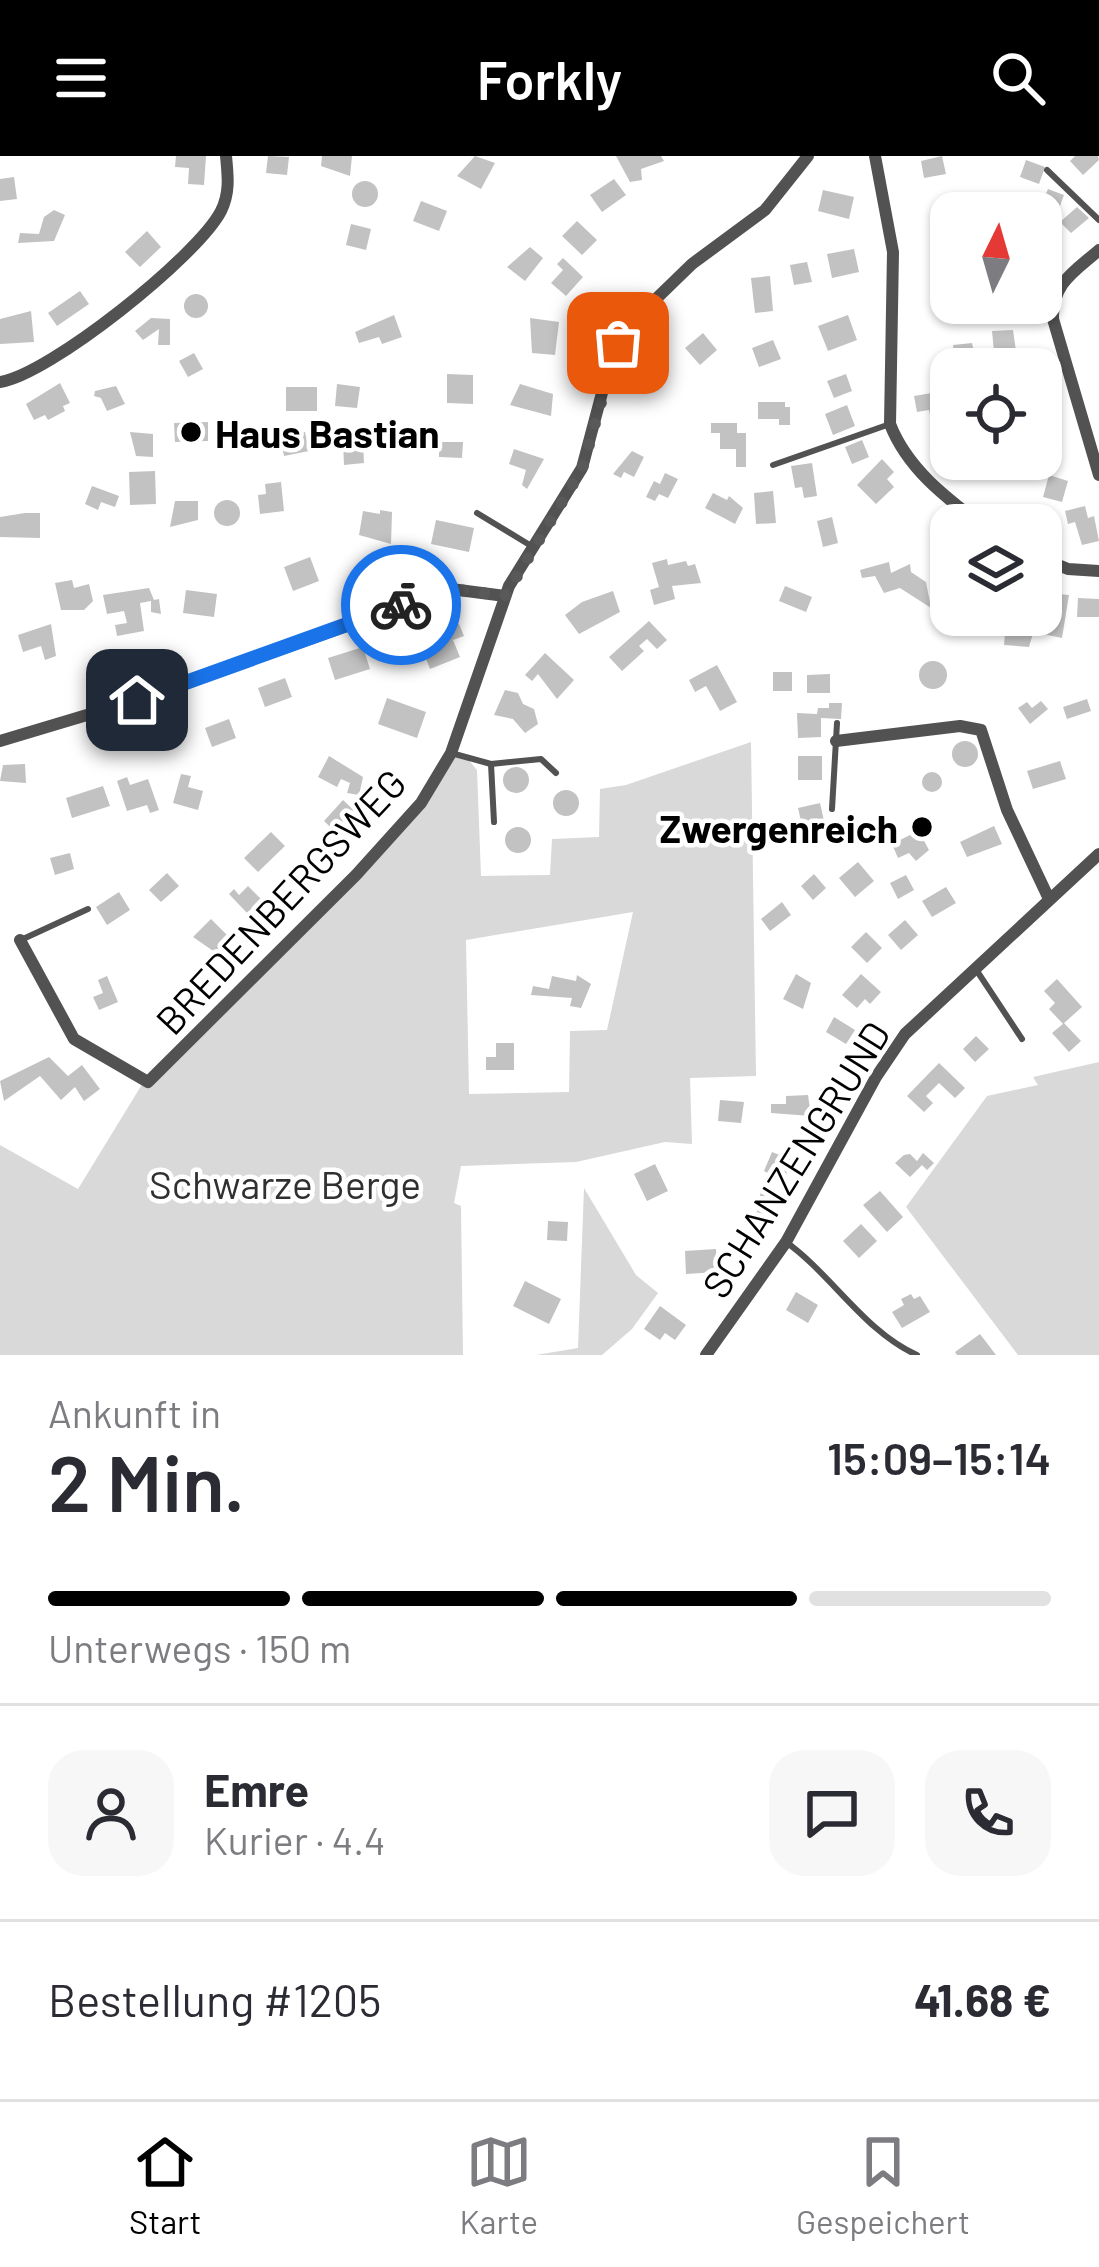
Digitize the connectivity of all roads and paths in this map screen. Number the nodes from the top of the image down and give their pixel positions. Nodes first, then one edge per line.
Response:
1 (226, 156) edge
2 (808, 156) edge
3 (875, 156) edge
4 (1047, 170) dead end
5 (1099, 220) edge
6 (1099, 250) edge
7 (0, 382) edge
8 (890, 424) junction
9 (773, 465) dead end
10 (1099, 475) edge
11 (958, 504) edge
12 (477, 513) dead end
13 (533, 547) junction
14 (1062, 566) edge
15 (1099, 571) edge
16 (505, 596) junction
17 (837, 723) dead end
18 (0, 741) edge
19 (836, 741) junction
20 (451, 753) junction
21 (491, 764) junction
22 (556, 773) dead end
23 (832, 809) dead end
24 (494, 822) dead end
25 (1099, 854) edge
26 (1049, 899) junction
27 (88, 909) dead end
28 (20, 940) joint
29 (975, 968) junction
30 (1022, 1039) dead end
31 (786, 1242) junction
32 (706, 1355) edge
33 (917, 1355) edge

1 - 7 street
2 - 13 street, BREDENBERGSWEG
3 - 8 street
4 - 5 lane
6 - 10 street
8 - 9 lane
8 - 11 street
12 - 13 lane
13 - 16 street, BREDENBERGSWEG
14 - 15 street
16 - 18 street
16 - 20 street, BREDENBERGSWEG
17 - 19 lane
19 - 23 lane
19 - 26 street
20 - 21 lane
20 - 28 street, BREDENBERGSWEG
21 - 22 lane
21 - 24 lane
25 - 26 street, SCHANZENGRUND
26 - 29 street, SCHANZENGRUND
27 - 28 lane
29 - 30 lane
29 - 31 street, SCHANZENGRUND
31 - 32 street, SCHANZENGRUND
31 - 33 lane

